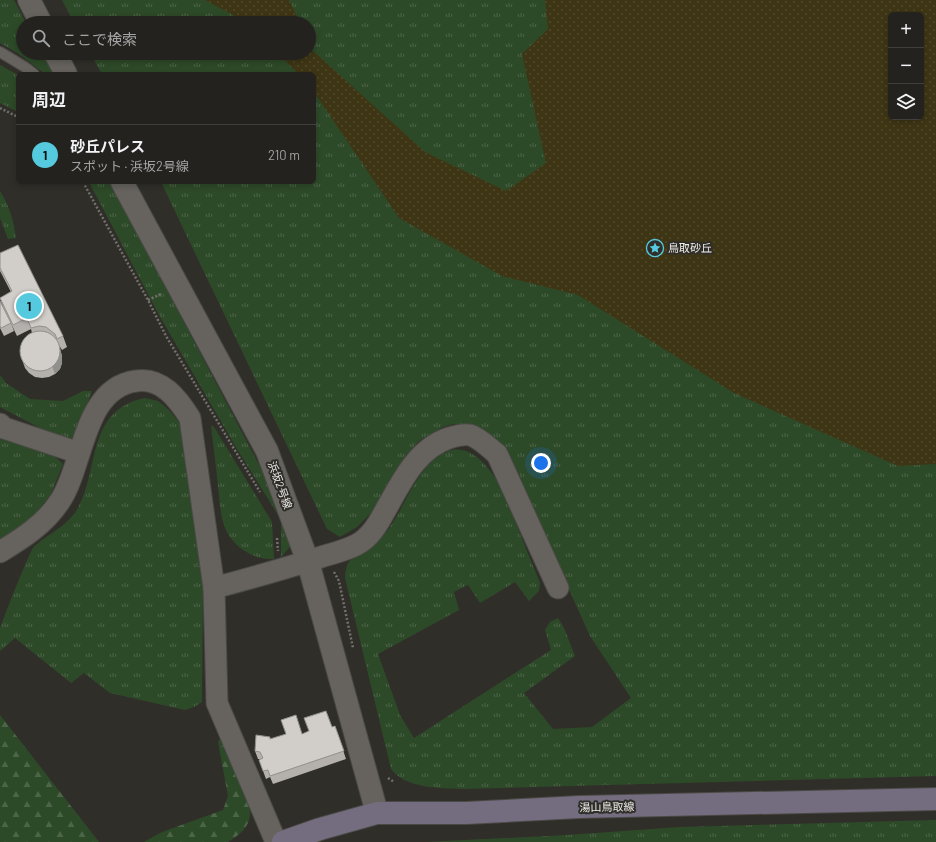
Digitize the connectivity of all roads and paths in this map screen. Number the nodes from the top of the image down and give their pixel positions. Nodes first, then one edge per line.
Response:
1 (29, 0) edge
2 (37, 16) edge
3 (0, 52) edge
4 (59, 60) edge
5 (31, 72) edge
6 (65, 72) edge
7 (0, 108) edge
8 (16, 116) edge
9 (84, 184) edge
10 (123, 184) edge
11 (167, 291) dead end
12 (148, 300) junction
13 (0, 424) edge
14 (79, 454) junction
15 (264, 498) dead end
16 (277, 533) dead end
17 (0, 552) edge
18 (308, 562) junction
19 (279, 570) junction
20 (214, 588) junction
21 (558, 588) dead end
22 (936, 799) edge
23 (377, 813) junction
24 (276, 842) edge
25 (284, 842) edge

1 - 2 street
3 - 5 lane
4 - 6 street
7 - 8 path
9 - 12 path
10 - 18 street, 浜坂2号線
11 - 12 path
12 - 15 path
13 - 14 street
14 - 17 street
14 - 20 street
16 - 19 path
18 - 19 street
18 - 21 street
18 - 23 street, 浜坂2号線
19 - 20 street
20 - 24 street
22 - 23 main road, 湯山鳥取線
23 - 25 main road, 湯山鳥取線

